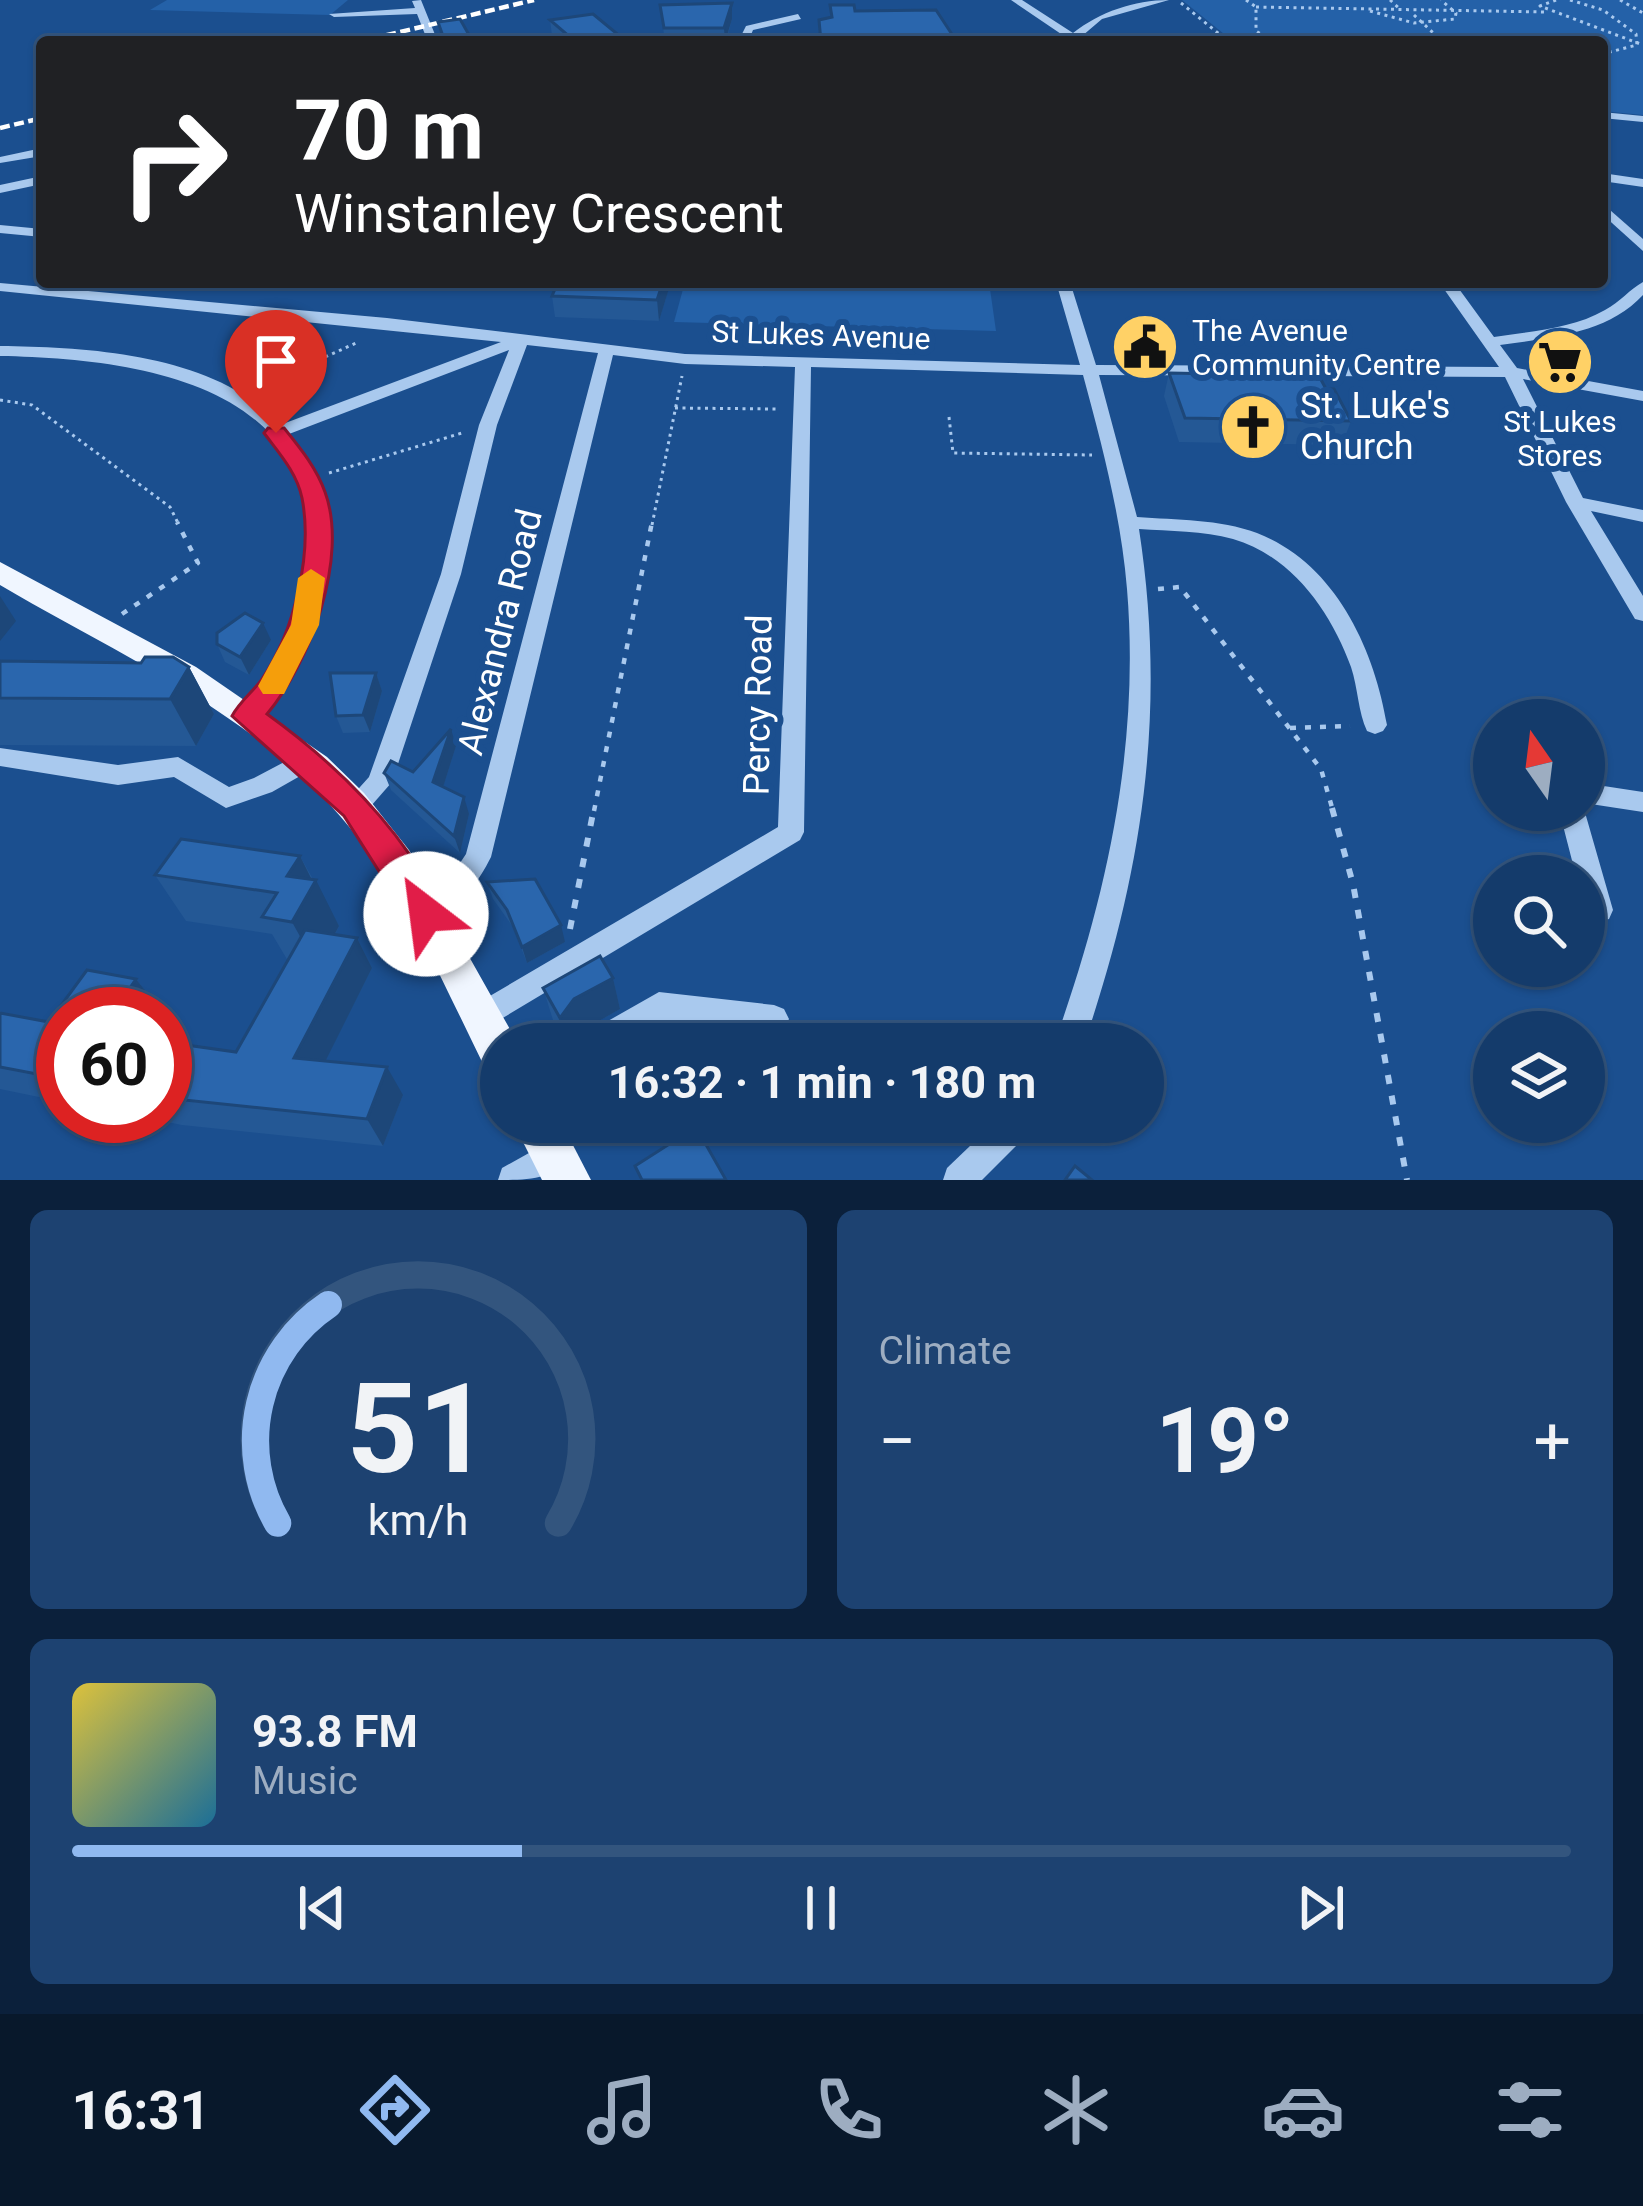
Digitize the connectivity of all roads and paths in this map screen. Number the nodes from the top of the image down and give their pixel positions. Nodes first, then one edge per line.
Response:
1 (1016, 0) edge
2 (1164, 0) edge
3 (1177, 0) edge
4 (1246, 0) edge
5 (1390, 0) edge
6 (1441, 0) edge
7 (1556, 0) edge
8 (1570, 0) edge
9 (1620, 0) edge
10 (419, 6) edge
11 (1256, 7) junction
12 (1368, 9) junction
13 (1400, 9) junction
14 (1453, 10) junction
15 (1547, 12) junction
16 (1643, 13) edge
17 (334, 14) dead end
18 (1414, 15) dead end
19 (798, 17) dead end
20 (1424, 24) junction
21 (431, 36) edge
22 (746, 36) edge
23 (1066, 36) edge
24 (1074, 36) edge
25 (1222, 36) edge
26 (1264, 36) edge
27 (1437, 36) edge
28 (1640, 45) edge
29 (1608, 53) edge
30 (1608, 116) edge
31 (1643, 119) edge
32 (36, 153) edge
33 (3, 160) dead end
34 (1608, 178) edge
35 (36, 181) edge
36 (1643, 183) edge
37 (0, 189) edge
38 (1608, 213) edge
39 (1643, 247) edge
40 (1643, 286) edge
41 (0, 287) edge
42 (1065, 288) edge
43 (1450, 288) edge
44 (387, 323) junction
45 (521, 339) junction
46 (1491, 342) junction
47 (607, 348) junction
48 (0, 351) edge
49 (685, 358) junction
50 (803, 363) junction
51 (1088, 370) junction
52 (1511, 372) junction
53 (1643, 396) edge
54 (236, 398) junction
55 (0, 400) edge
56 (675, 408) junction
57 (802, 410) junction
58 (950, 417) dead end
59 (488, 425) junction
60 (276, 433) junction
61 (1113, 455) junction
62 (307, 479) junction
63 (1576, 502) junction
64 (1643, 515) edge
65 (1129, 522) junction
66 (0, 572) edge
67 (1138, 588) junction
68 (1643, 614) edge
69 (98, 631) junction
70 (248, 716) junction
71 (1375, 725) joint
72 (1290, 728) junction
73 (0, 757) edge
74 (307, 760) junction
75 (1605, 797) edge
76 (1643, 802) edge
77 (355, 807) junction
78 (426, 914) junction
79 (573, 965) junction
80 (482, 1017) junction
81 (774, 1019) dead end
82 (485, 1023) edge
83 (631, 1023) edge
84 (1076, 1023) edge
85 (997, 1143) edge
86 (552, 1152) edge
87 (514, 1180) edge
88 (959, 1180) edge
89 (1407, 1180) edge

1 - 23 street
2 - 24 street
3 - 25 path
4 - 11 path
5 - 13 path
6 - 14 path
7 - 15 path
8 - 28 path
9 - 16 path
10 - 17 street
10 - 21 street
11 - 12 path
11 - 26 path
12 - 13 path
12 - 20 path
13 - 14 path
14 - 15 path
14 - 20 path
15 - 28 path
18 - 20 path
19 - 22 street
20 - 27 path
28 - 29 path
30 - 31 street
32 - 33 street
34 - 36 street
35 - 37 street
38 - 39 street
40 - 46 street
41 - 44 street, St Lukes Avenue
42 - 51 street
43 - 46 street
44 - 45 street, St Lukes Avenue
44 - 54 path
45 - 47 street, St Lukes Avenue
45 - 59 street
45 - 60 street
46 - 52 street
47 - 49 street, St Lukes Avenue
47 - 78 street, Alexandra Road
48 - 54 street
49 - 50 street, St Lukes Avenue
49 - 56 path
50 - 51 street, St Lukes Avenue
50 - 57 street, Percy Road
51 - 52 street, St Lukes Avenue
51 - 61 street
52 - 53 street, St Lukes Avenue
52 - 63 street
54 - 60 street
55 - 69 path
56 - 57 path
56 - 79 path
57 - 79 street, Percy Road
58 - 61 path
59 - 62 path
59 - 77 street
60 - 62 street
61 - 65 street
62 - 70 street
63 - 64 street
63 - 68 street
65 - 67 street
65 - 71 street
66 - 69 main road
67 - 72 path
67 - 84 street
69 - 70 main road
70 - 74 main road
71 - 72 path
72 - 89 path
73 - 74 street
74 - 77 main road
75 - 76 street
77 - 78 main road
78 - 80 main road
79 - 80 street, Percy Road
80 - 82 main road
81 - 83 street
85 - 88 street
86 - 87 street

